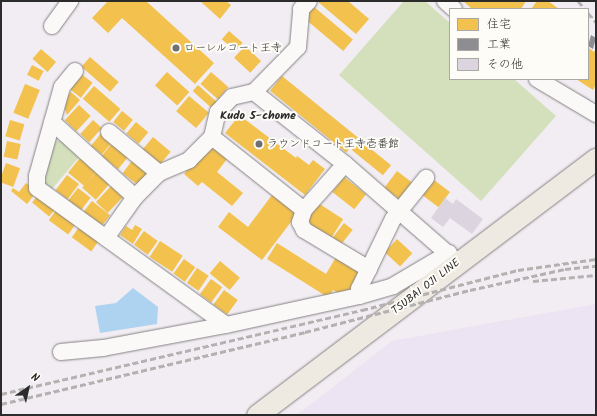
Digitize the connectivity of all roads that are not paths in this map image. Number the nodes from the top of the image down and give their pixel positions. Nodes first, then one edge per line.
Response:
1 (70, 1) edge
2 (309, 1) edge
3 (445, 1) edge
4 (453, 8) edge
5 (52, 26) dead end
6 (75, 71) dead end
7 (540, 80) edge
8 (254, 92) junction
9 (596, 114) edge
10 (52, 122) junction
11 (109, 132) dead end
12 (212, 137) junction
13 (596, 159) edge
14 (345, 164) junction
15 (159, 173) junction
16 (426, 178) dead end
17 (135, 197) junction
18 (304, 210) junction
19 (399, 211) junction
20 (106, 238) junction
21 (453, 258) junction
22 (369, 269) junction
23 (359, 296) junction
24 (226, 325) junction
25 (62, 352) dead end
26 (257, 415) edge

1 - 5 street
2 - 8 street
3 - 4 street
6 - 10 street
7 - 9 street
8 - 12 street
8 - 14 street
10 - 17 street
10 - 20 street
11 - 15 street
12 - 15 street
12 - 18 street
13 - 21 main road, TSUBAI OJI LINE
14 - 18 street
14 - 19 street
15 - 17 street
16 - 19 street
17 - 20 street
18 - 22 street
19 - 21 street
19 - 22 street
20 - 24 street
21 - 23 street
21 - 26 main road, TSUBAI OJI LINE
22 - 23 street
23 - 24 street
24 - 25 street

